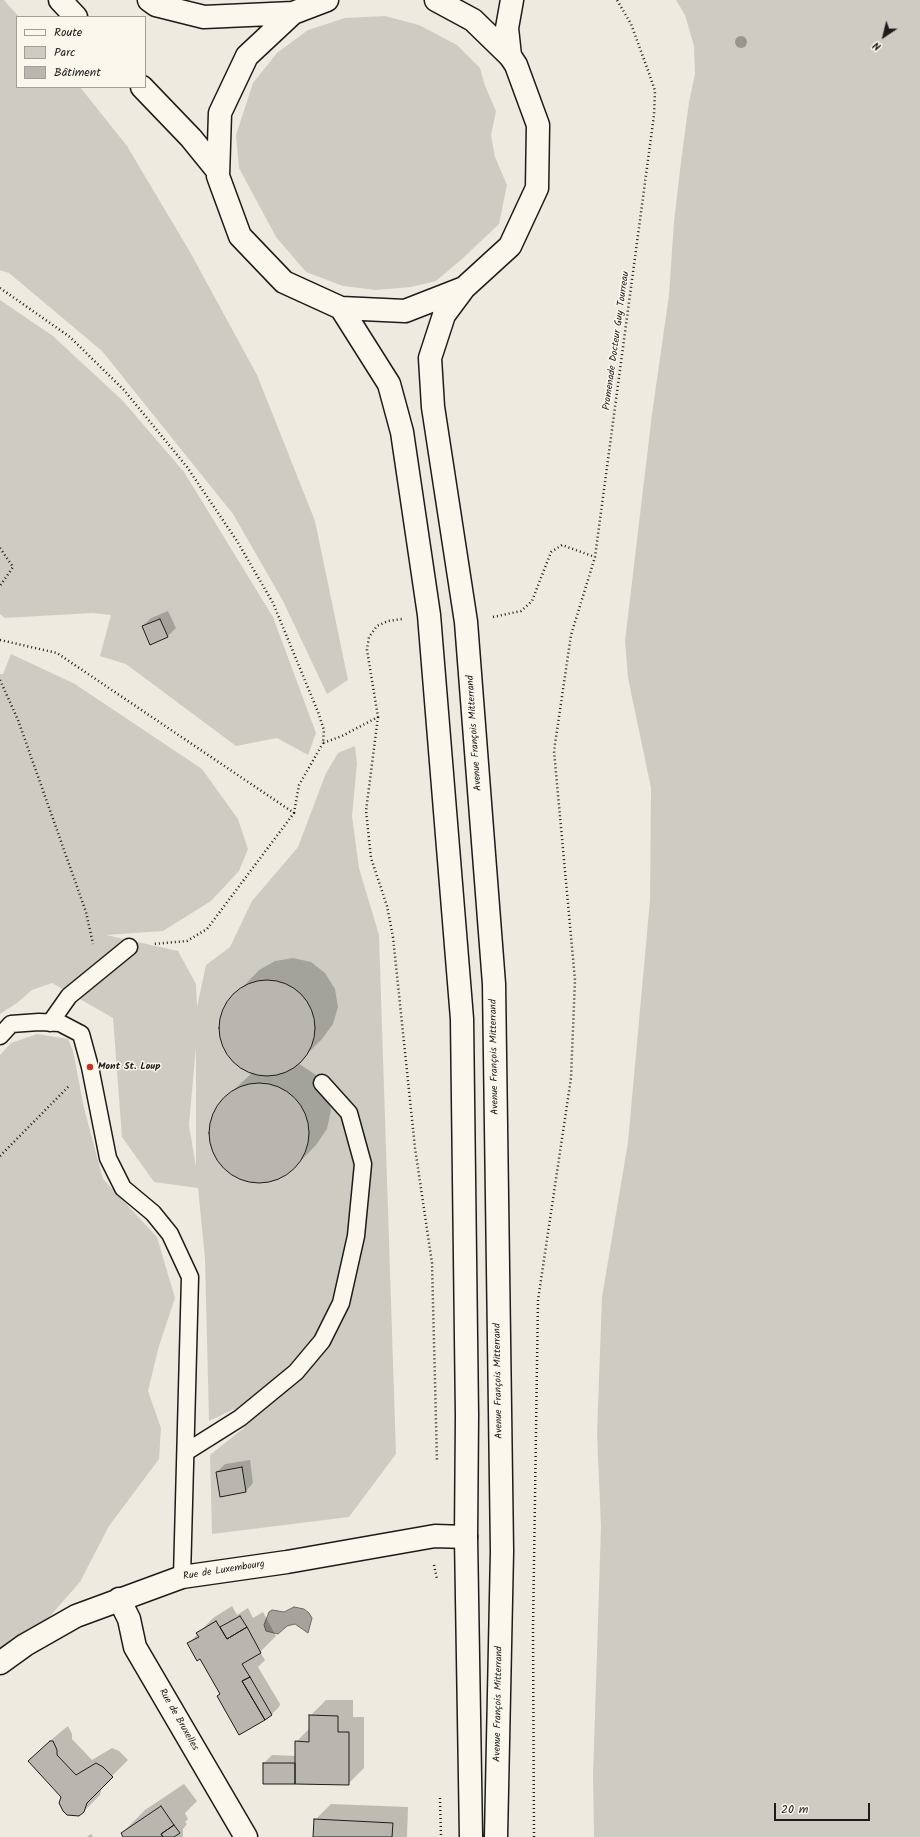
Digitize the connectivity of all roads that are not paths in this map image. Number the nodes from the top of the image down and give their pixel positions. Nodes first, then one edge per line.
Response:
1 (60, 0) edge
2 (149, 0) edge
3 (327, 0) edge
4 (436, 0) edge
5 (512, 0) edge
6 (293, 13) junction
7 (75, 16) edge
8 (510, 56) junction
9 (143, 88) edge
10 (217, 170) junction
11 (464, 288) junction
12 (341, 308) junction
13 (129, 947) road end
14 (50, 1023) junction
15 (0, 1036) edge
16 (322, 1083) dead end
17 (186, 1452) junction
18 (466, 1537) junction
19 (182, 1576) junction
20 (119, 1599) junction
21 (0, 1663) edge
22 (246, 1837) edge
23 (471, 1837) edge
24 (496, 1837) edge

1 - 7 main road
2 - 6 main road
3 - 6 main road
4 - 8 main road
5 - 8 main road
6 - 10 main road
8 - 11 main road
9 - 10 main road
10 - 12 main road
11 - 12 main road
11 - 24 main road, Avenue François Mitterrand
12 - 18 main road
13 - 14 lane
14 - 15 lane
14 - 17 lane
16 - 17 lane
17 - 19 lane
18 - 19 main road, Rue de Luxembourg
18 - 23 main road
19 - 20 main road, Rue de Luxembourg
20 - 21 main road, Rue de Luxembourg
20 - 22 main road, Rue de Bruxelles

